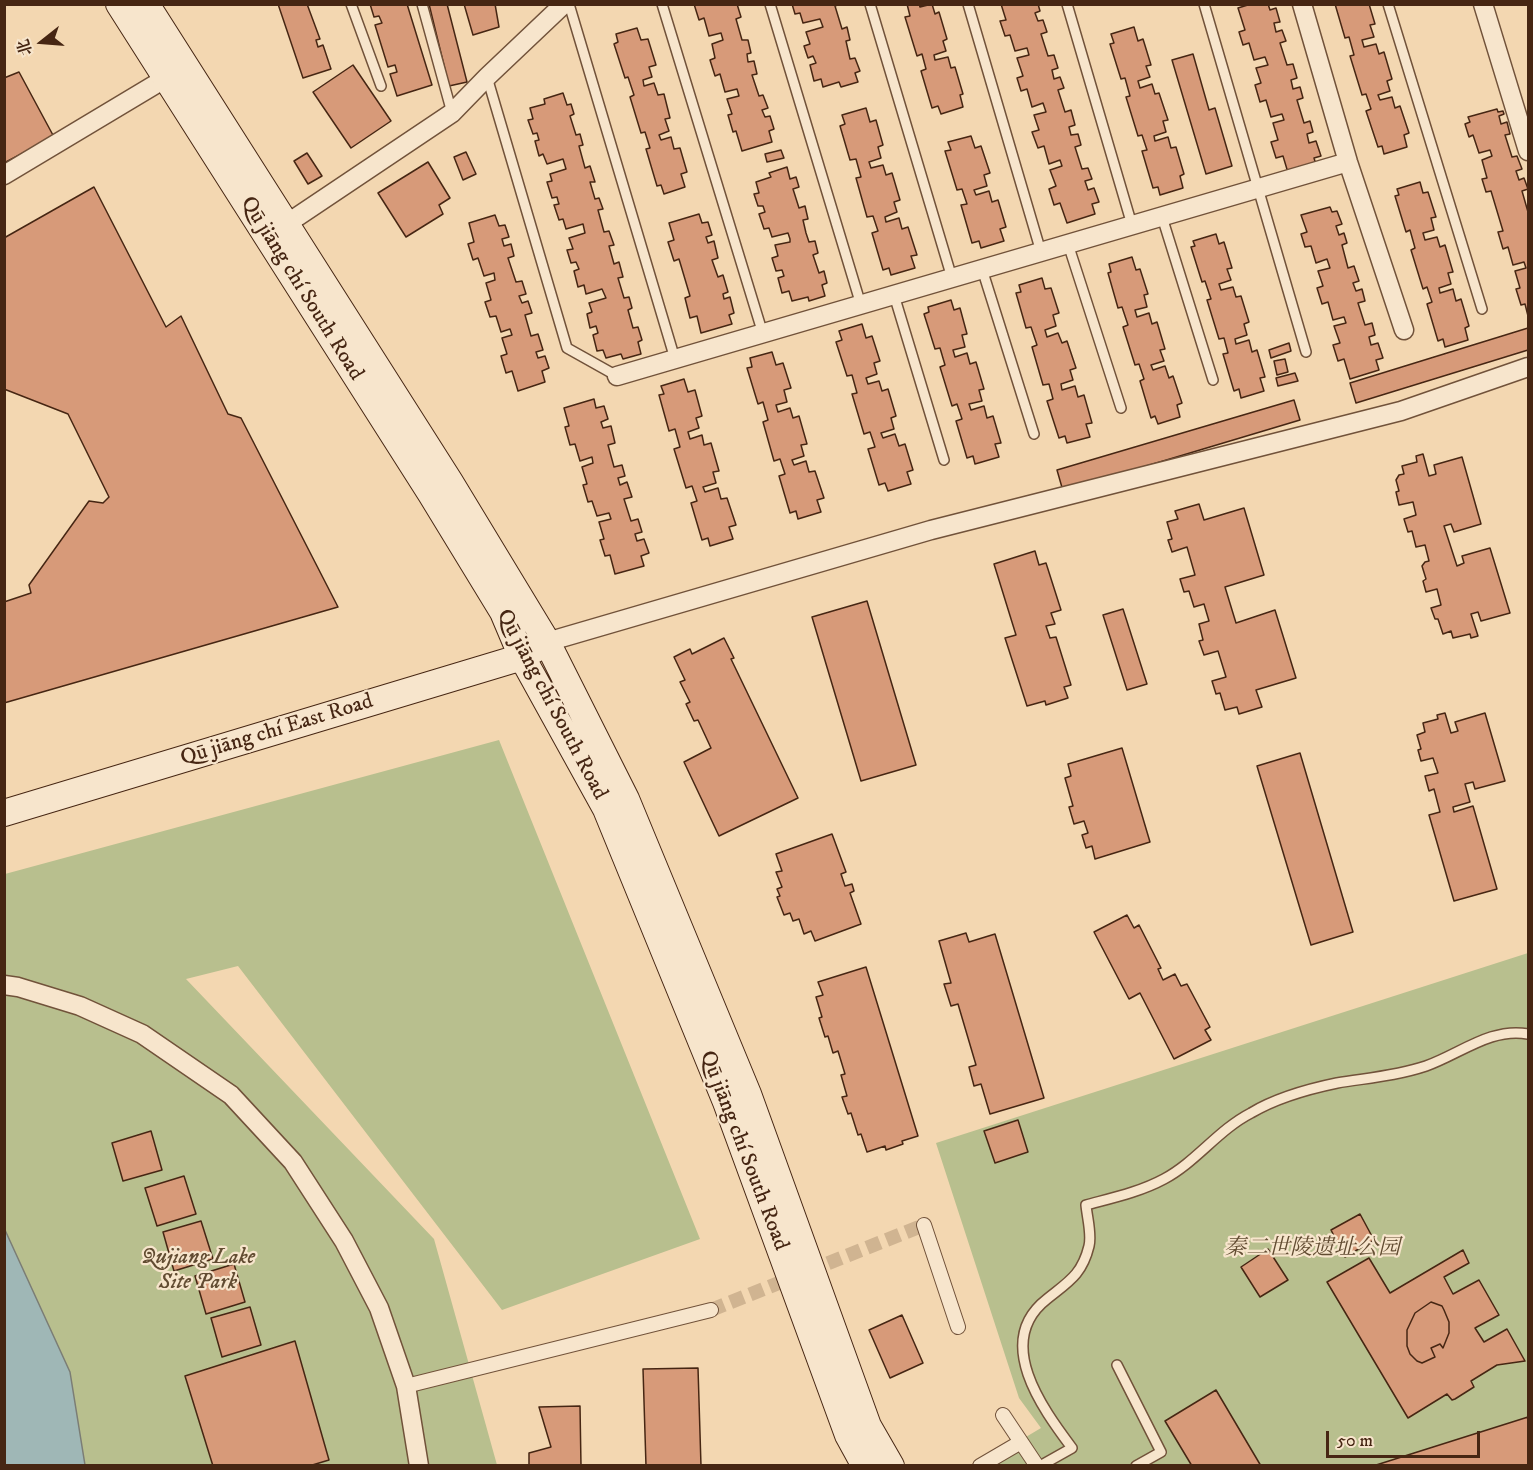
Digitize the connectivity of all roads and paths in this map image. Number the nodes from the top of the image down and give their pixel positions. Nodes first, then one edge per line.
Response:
1 (119, 4) edge
2 (146, 4) edge
3 (351, 4) edge
4 (422, 4) edge
5 (566, 4) edge
6 (662, 4) edge
7 (770, 4) edge
8 (870, 4) edge
9 (968, 4) edge
10 (1067, 4) edge
11 (1204, 4) edge
12 (1302, 4) edge
13 (1388, 4) edge
14 (1483, 4) edge
15 (487, 77) junction
16 (166, 78) junction
17 (381, 86) dead end
18 (452, 113) junction
19 (1528, 151) edge
20 (1348, 162) junction
21 (4, 174) edge
22 (1258, 189) junction
23 (1162, 217) junction
24 (1132, 225) junction
25 (277, 231) junction
26 (1068, 244) junction
27 (1041, 252) junction
28 (982, 269) junction
29 (952, 278) junction
30 (894, 295) junction
31 (861, 305) junction
32 (1482, 309) dead end
33 (1404, 330) dead end
34 (763, 333) junction
35 (1306, 352) dead end
36 (675, 359) junction
37 (1528, 367) edge
38 (617, 376) joint
39 (1213, 380) dead end
40 (1121, 408) dead end
41 (1034, 434) dead end
42 (944, 460) dead end
43 (547, 642) junction
44 (522, 657) junction
45 (4, 813) edge
46 (4, 984) edge
47 (1528, 1034) edge
48 (924, 1225) dead end
49 (711, 1310) tunnel mouth
50 (958, 1327) dead end
51 (1116, 1365) dead end
52 (406, 1386) junction
53 (1003, 1415) dead end
54 (1021, 1443) junction
55 (419, 1466) edge
56 (865, 1466) edge
57 (891, 1466) edge
58 (980, 1466) edge
59 (1039, 1466) edge
60 (1136, 1466) edge

1 - 16 main road, Qū jiāng chí South Road
2 - 25 main road, Qū jiāng chí South Road
3 - 17 lane
4 - 18 lane
5 - 15 street
5 - 36 lane
6 - 34 lane
7 - 31 lane
8 - 29 lane
9 - 27 lane
10 - 24 lane
11 - 22 lane
12 - 20 street
13 - 32 lane
14 - 19 street
15 - 18 street
15 - 38 lane
16 - 21 street
16 - 25 main road, Qū jiāng chí South Road
18 - 25 street
20 - 22 street
20 - 33 street
22 - 23 street
22 - 35 lane
23 - 24 street
23 - 39 lane
24 - 26 street
25 - 43 main road, Qū jiāng chí South Road
25 - 44 main road, Qū jiāng chí South Road
26 - 27 street
26 - 40 lane
27 - 28 street
28 - 29 street
28 - 41 lane
29 - 30 street
30 - 31 street
30 - 42 lane
31 - 34 street
34 - 36 street
36 - 38 street
37 - 43 street
43 - 44 main road, Qū jiāng chí East Road
43 - 57 main road, Qū jiāng chí South Road
44 - 45 main road, Qū jiāng chí East Road
44 - 56 main road, Qū jiāng chí South Road
46 - 52 street
47 - 59 lane
48 - 50 street
49 - 52 street
51 - 60 lane
52 - 55 street
53 - 54 street
54 - 58 street
54 - 59 street

